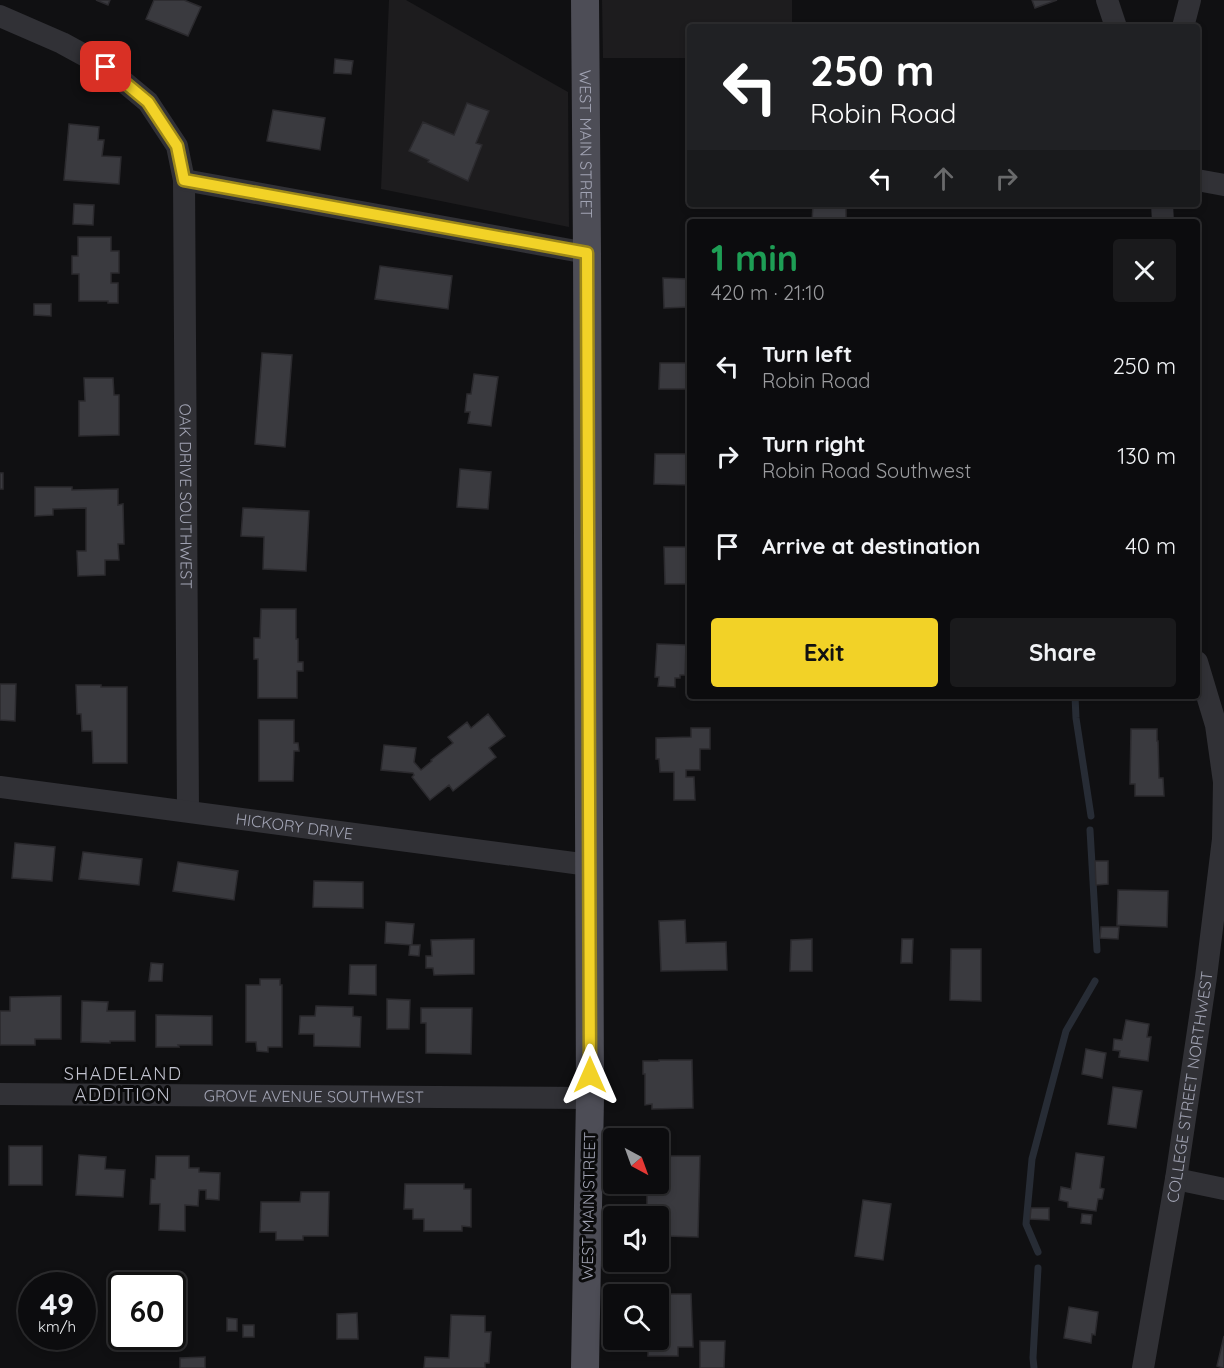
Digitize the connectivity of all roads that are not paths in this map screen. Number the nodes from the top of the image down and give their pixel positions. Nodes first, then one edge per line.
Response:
1 (585, 0) edge
2 (1107, 0) edge
3 (1190, 0) edge
4 (0, 16) edge
5 (1115, 24) edge
6 (1184, 24) edge
7 (184, 180) junction
8 (1200, 181) edge
9 (1224, 185) edge
10 (587, 253) junction
11 (1200, 673) edge
12 (0, 787) edge
13 (188, 812) junction
14 (589, 865) junction
15 (0, 1094) edge
16 (590, 1098) junction
17 (1176, 1179) junction
18 (1224, 1189) edge
19 (585, 1368) edge
20 (1143, 1368) edge

1 - 10 main road, WEST MAIN STREET
2 - 5 street
3 - 6 street
4 - 7 street, OAK DRIVE SOUTHWEST
7 - 10 street
7 - 13 street, OAK DRIVE SOUTHWEST
8 - 9 street
10 - 14 main road, WEST MAIN STREET
11 - 17 street, COLLEGE STREET NORTHWEST
12 - 13 street, HICKORY DRIVE
13 - 14 street, HICKORY DRIVE
14 - 16 main road, WEST MAIN STREET
15 - 16 street, GROVE AVENUE SOUTHWEST
16 - 19 main road, WEST MAIN STREET
17 - 18 street
17 - 20 street, COLLEGE STREET NORTHWEST

